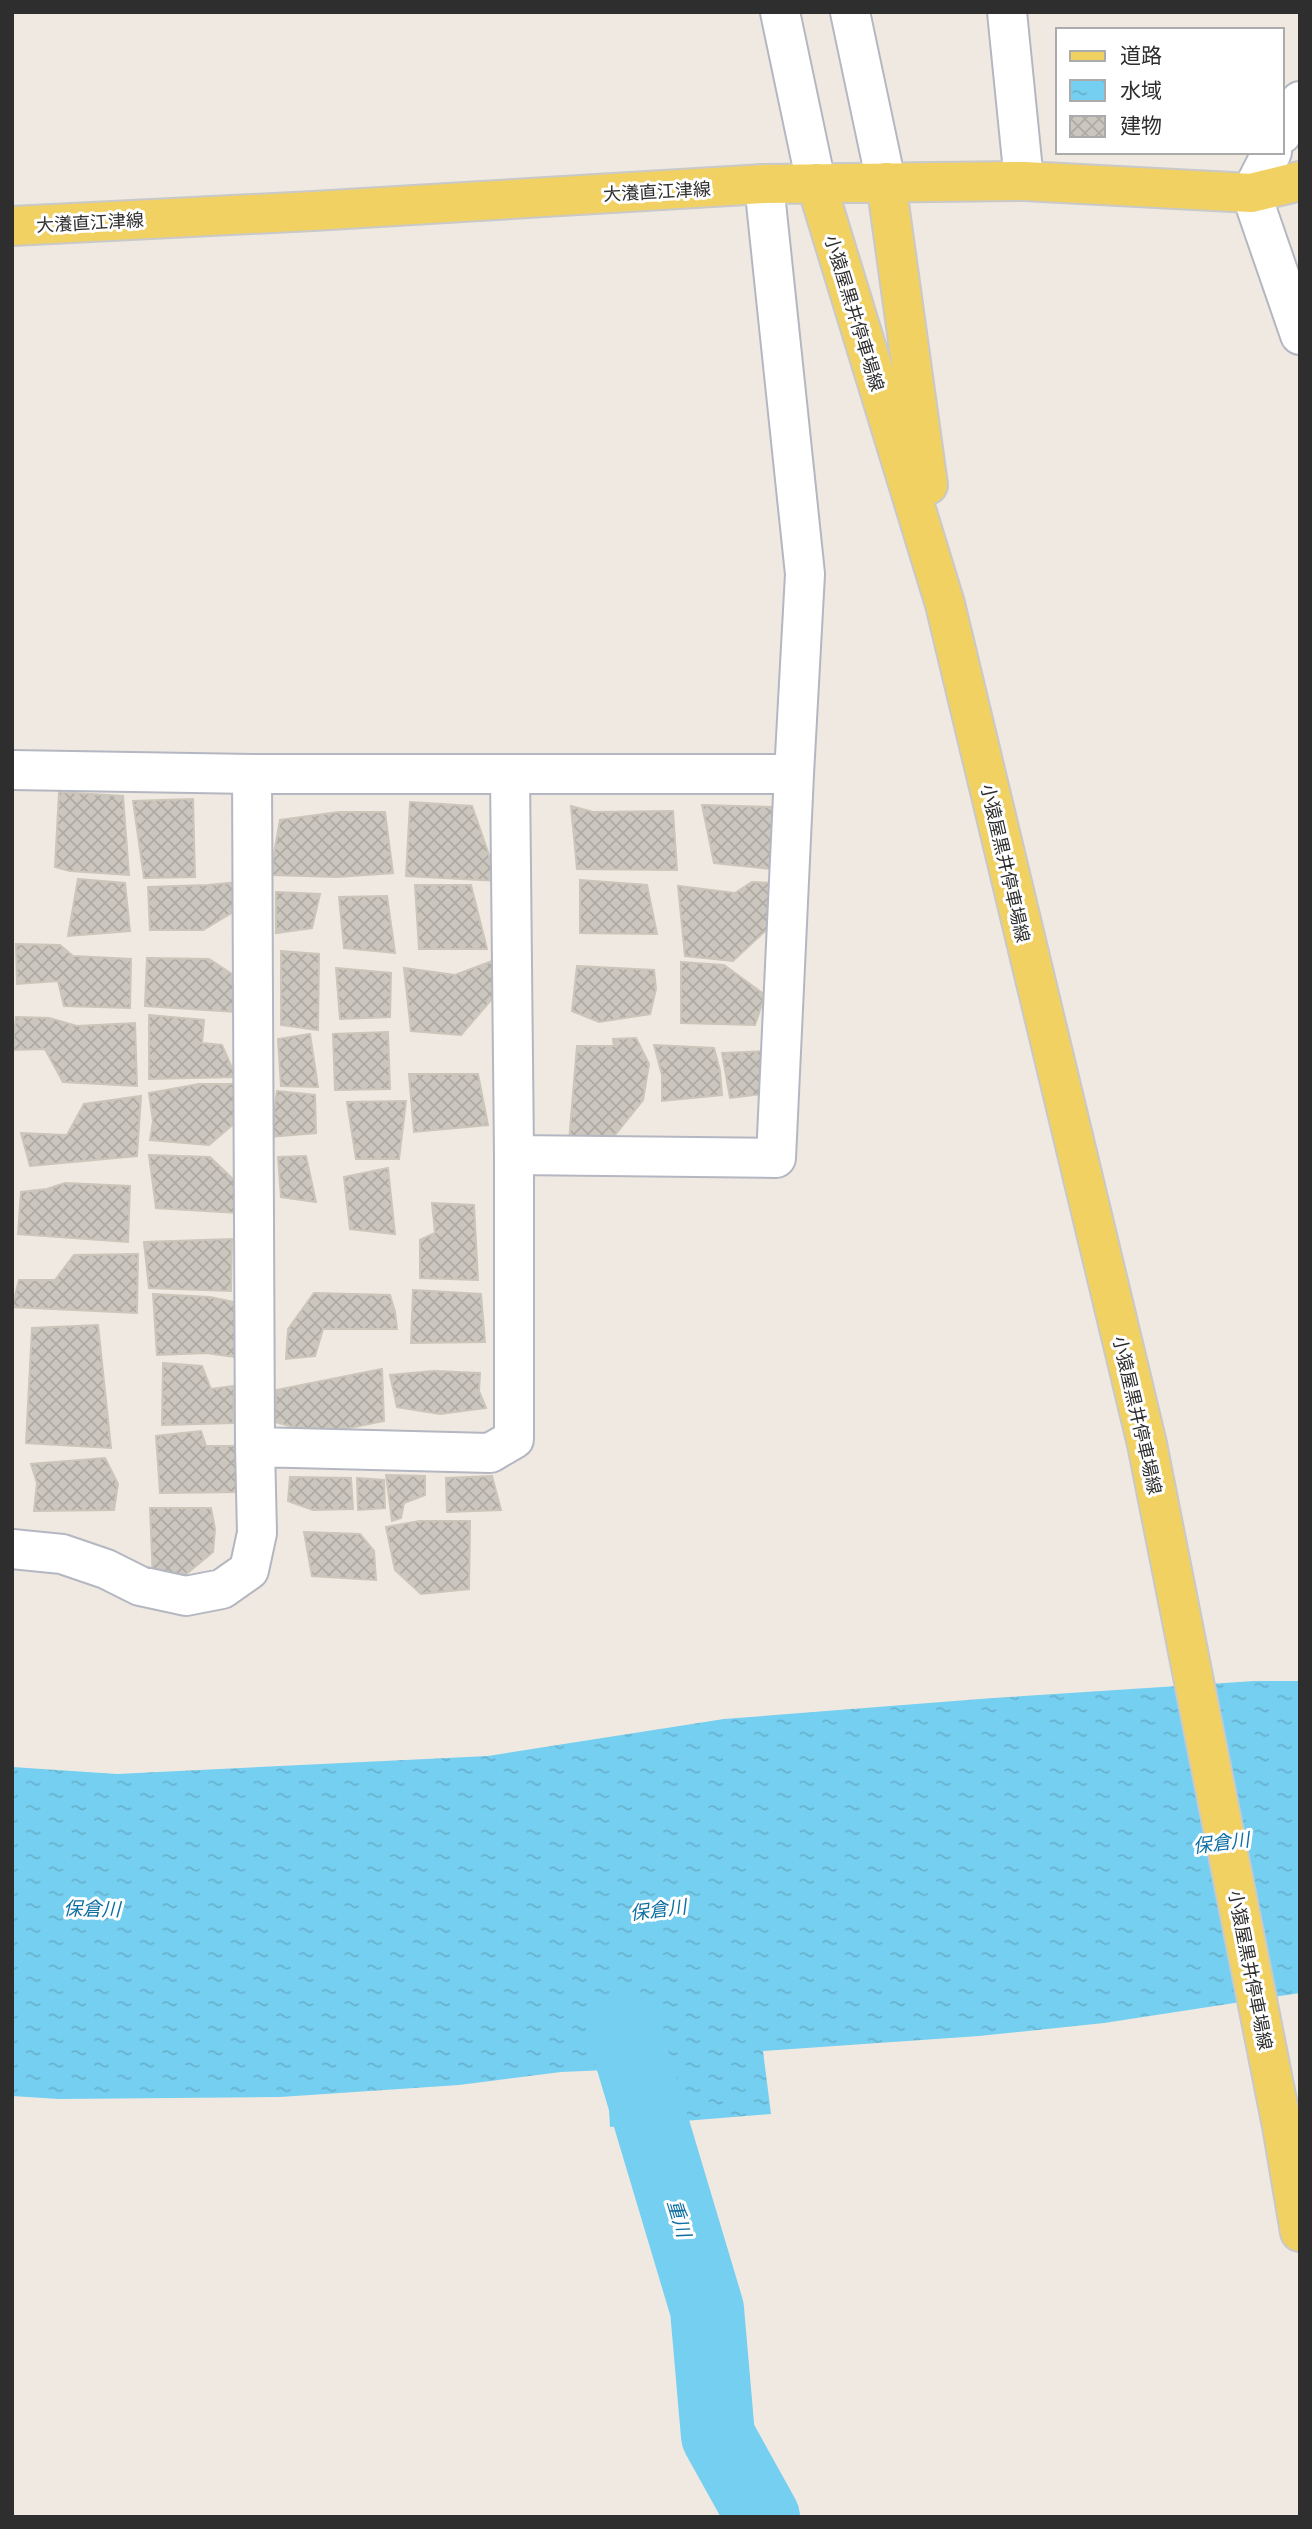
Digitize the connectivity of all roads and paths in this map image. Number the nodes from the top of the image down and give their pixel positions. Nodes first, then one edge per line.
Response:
1 (780, 12) edge
2 (850, 12) edge
3 (1007, 12) edge
4 (1300, 101) edge
5 (1284, 130) edge
6 (1271, 154) edge
7 (1024, 181) junction
8 (1300, 181) edge
9 (886, 182) junction
10 (816, 183) junction
11 (764, 184) junction
12 (1251, 193) junction
13 (12, 226) edge
14 (1300, 335) edge
15 (945, 604) junction
16 (12, 770) edge
17 (510, 774) junction
18 (794, 774) junction
19 (252, 775) junction
20 (514, 1155) junction
21 (255, 1447) junction
22 (12, 1549) edge
23 (1300, 2232) edge

1 - 10 street
2 - 9 street
3 - 7 street
4 - 5 street
6 - 12 street
7 - 9 main road, 大瀁直江津線
7 - 12 main road, 大瀁直江津線
8 - 12 main road, 大瀁直江津線
9 - 10 main road, 大瀁直江津線
9 - 15 main road, 小猿屋黒井停車場線
10 - 11 main road, 大瀁直江津線
10 - 15 main road, 小猿屋黒井停車場線
11 - 13 main road, 大瀁直江津線
11 - 18 street
12 - 14 street
15 - 23 main road, 小猿屋黒井停車場線
16 - 19 street
17 - 18 street
17 - 19 street
17 - 20 street
18 - 20 street
19 - 21 street
20 - 21 street
21 - 22 street

